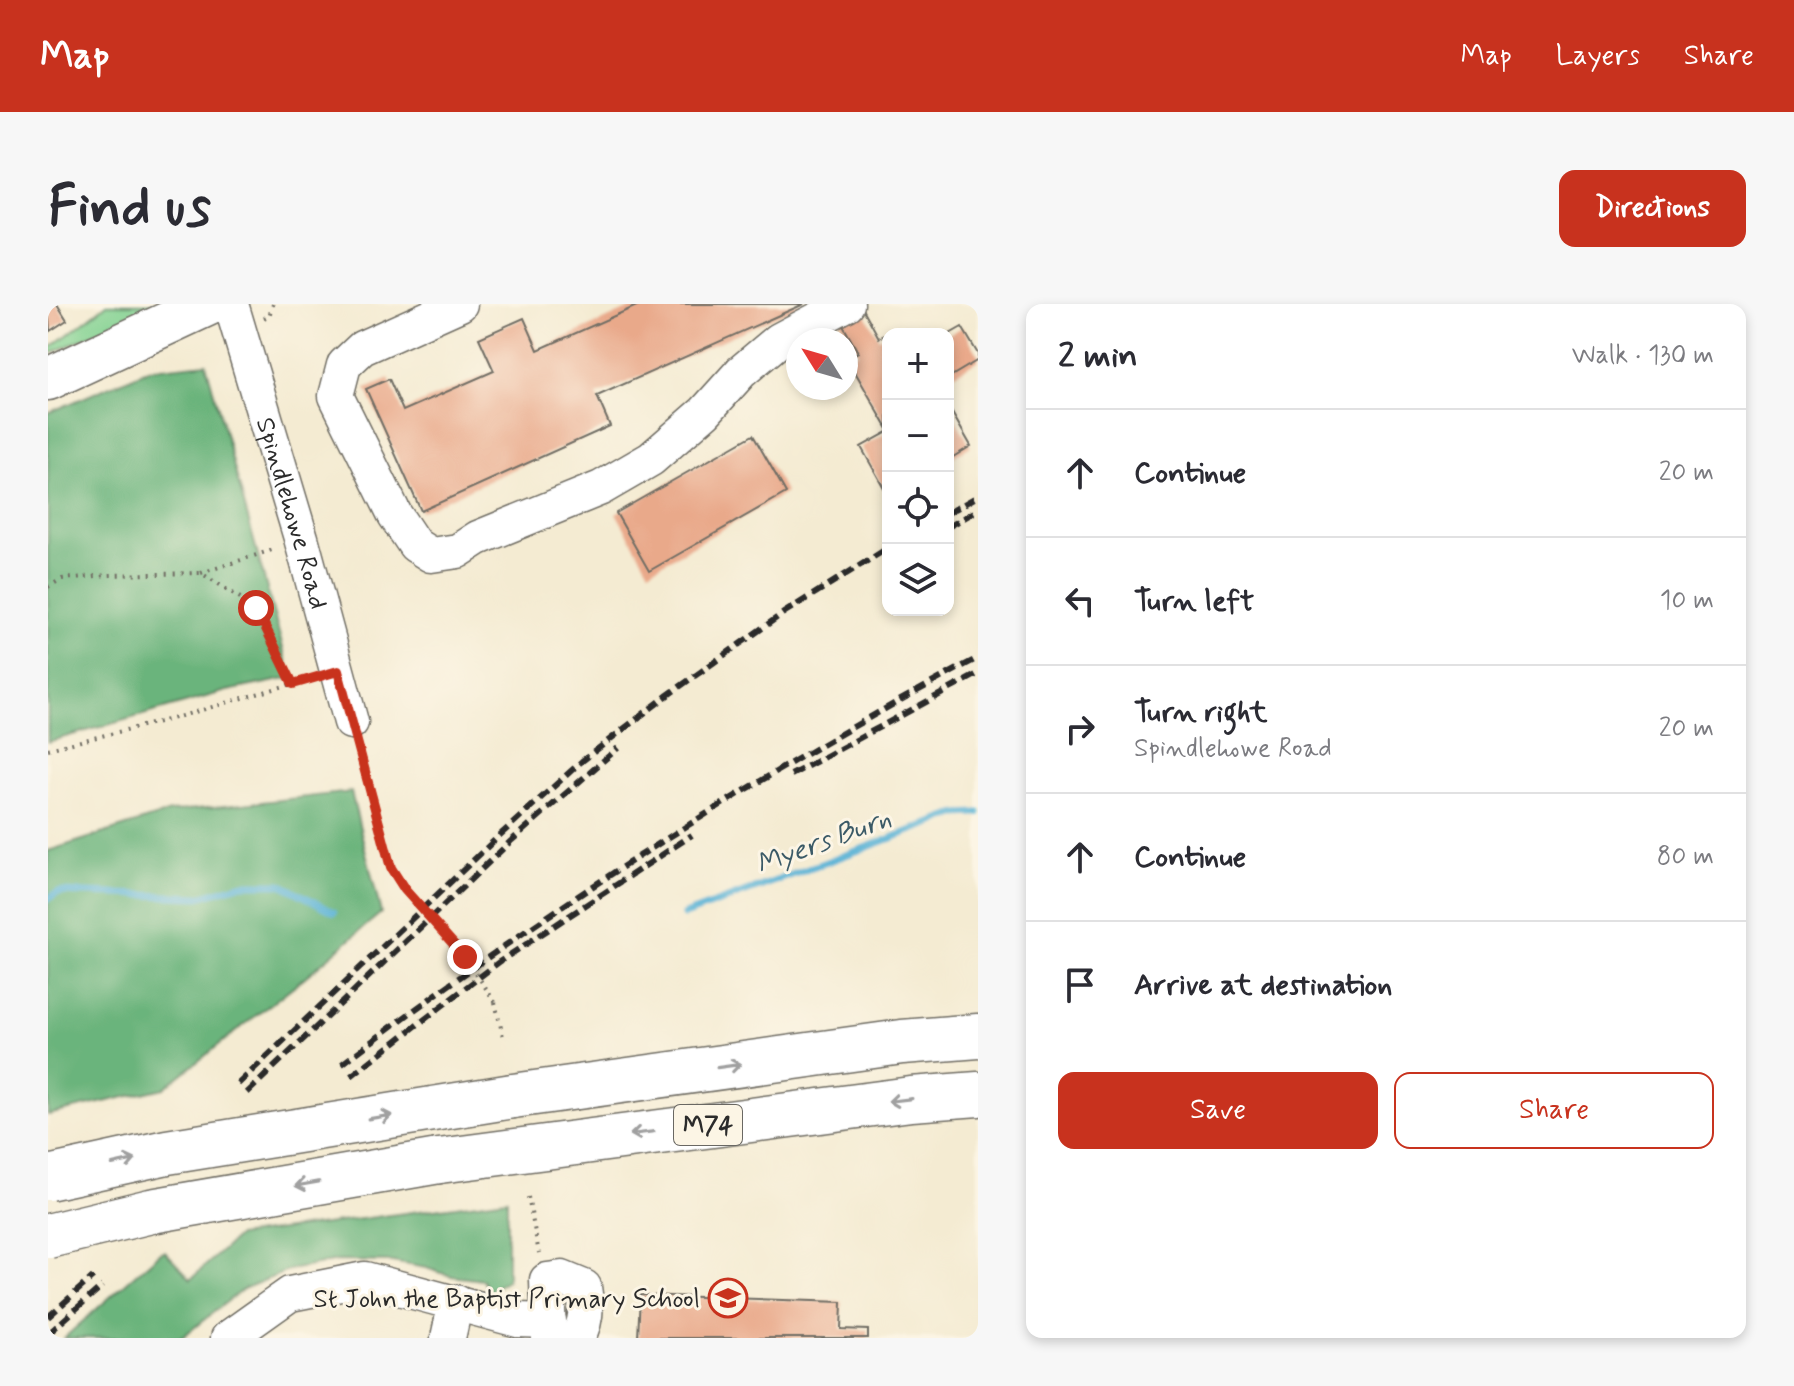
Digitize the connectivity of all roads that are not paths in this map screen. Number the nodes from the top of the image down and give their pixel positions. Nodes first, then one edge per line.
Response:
1 (209, 304) edge
2 (231, 304) edge
3 (460, 304) edge
4 (847, 304) edge
5 (48, 379) edge
6 (351, 722) road end
7 (978, 1036) edge
8 (978, 1094) edge
9 (48, 1178) edge
10 (48, 1236) edge
11 (547, 1280) road end
12 (456, 1302) junction
13 (558, 1332) edge
14 (228, 1338) edge
15 (448, 1338) edge

1 - 5 main road
2 - 6 street, Spindlehowe Road
3 - 4 street
9 -> 7 highway, M74, bridge
8 -> 10 highway, M74, bridge
11 - 13 street
12 - 13 street
12 - 14 street
12 - 15 street

